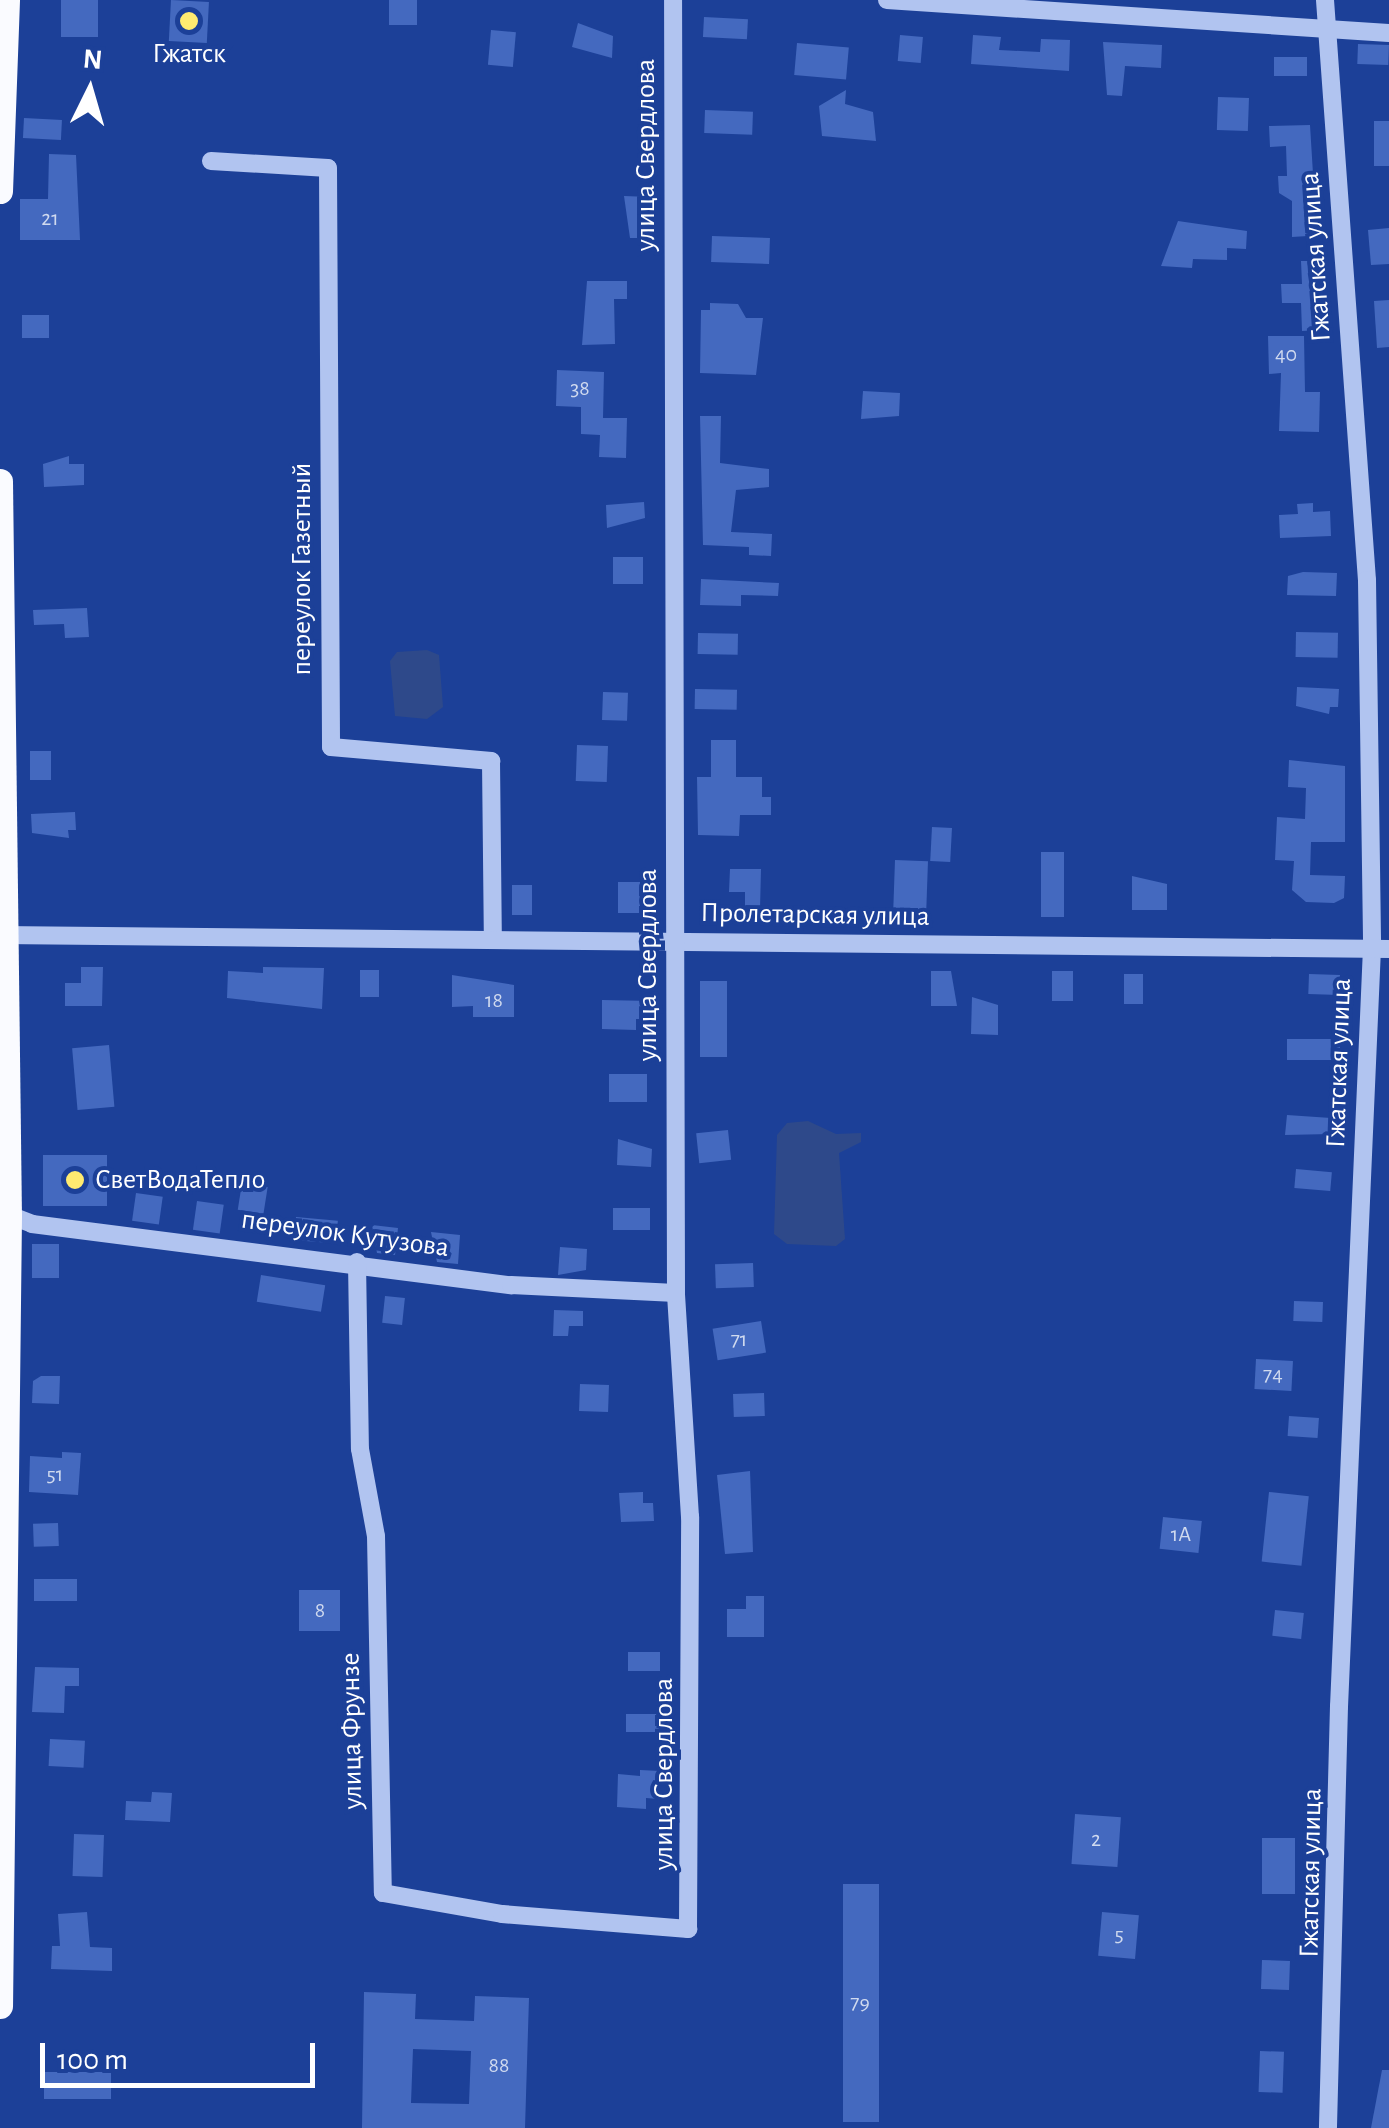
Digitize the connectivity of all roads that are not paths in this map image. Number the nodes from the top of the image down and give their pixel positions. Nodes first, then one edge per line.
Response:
1 (6, 0) edge
2 (673, 0) edge
3 (888, 0) edge
4 (1325, 0) edge
5 (1328, 30) junction
6 (1389, 33) edge
7 (211, 161) dead end
8 (0, 191) edge
9 (0, 482) edge
10 (4, 935) edge
11 (494, 940) junction
12 (675, 941) junction
13 (1380, 948) edge
14 (9, 1215) junction
15 (357, 1262) junction
16 (676, 1293) junction
17 (688, 1928) joint
18 (0, 2006) edge
19 (1328, 2128) edge

1 - 8 main road
2 - 12 street, улица Свердлова
3 - 5 street
4 - 5 street, Гжатская улица
5 - 6 street
5 - 13 street, Гжатская улица
7 - 11 street, переулок Газетный
9 - 10 main road
10 - 11 street, Пролетарская улица
10 - 14 main road
11 - 12 street, Пролетарская улица
12 - 13 street, Пролетарская улица
12 - 16 street, улица Свердлова
13 - 19 street, Гжатская улица
14 - 15 street, переулок Кутузова
14 - 18 main road
15 - 16 street, переулок Кутузова
15 - 17 street, улица Фрунзе
16 - 17 street, улица Свердлова

